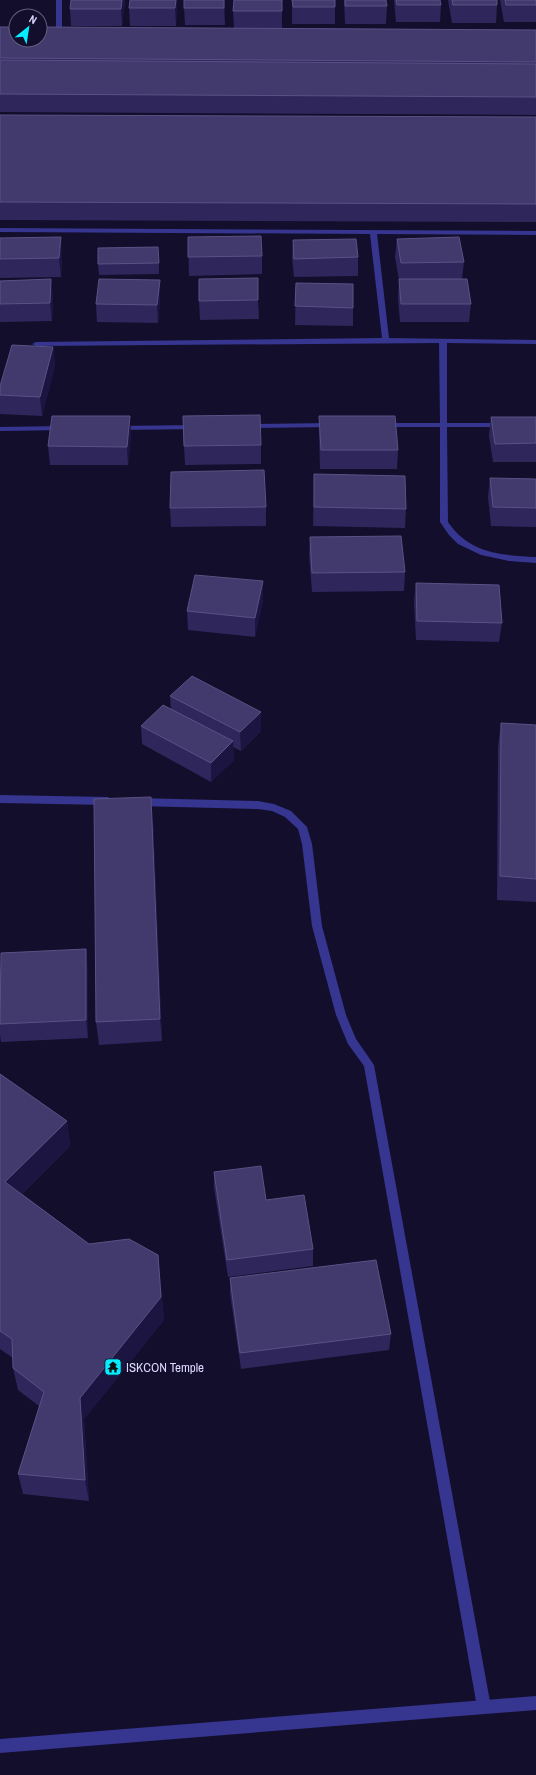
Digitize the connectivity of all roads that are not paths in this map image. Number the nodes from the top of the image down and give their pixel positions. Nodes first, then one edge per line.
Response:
1 (59, 0) edge
2 (67, 37) edge
3 (0, 230) edge
4 (373, 232) junction
5 (536, 233) edge
6 (386, 340) junction
7 (443, 341) junction
8 (536, 342) edge
9 (36, 344) dead end
10 (444, 424) junction
11 (341, 425) edge
12 (373, 425) edge
13 (513, 425) edge
14 (238, 426) edge
15 (206, 427) edge
16 (71, 428) edge
17 (111, 428) edge
18 (0, 429) edge
19 (536, 560) edge
20 (0, 799) edge
21 (536, 1703) edge
22 (484, 1707) junction
23 (0, 1746) edge

1 - 2 street
3 - 4 street
4 - 5 street
4 - 6 street
6 - 7 street
6 - 9 street
7 - 8 street
7 - 10 street
10 - 12 street
10 - 13 street
10 - 19 street
11 - 14 street
15 - 17 street
16 - 18 street
20 - 22 street
21 - 22 street
22 - 23 street

